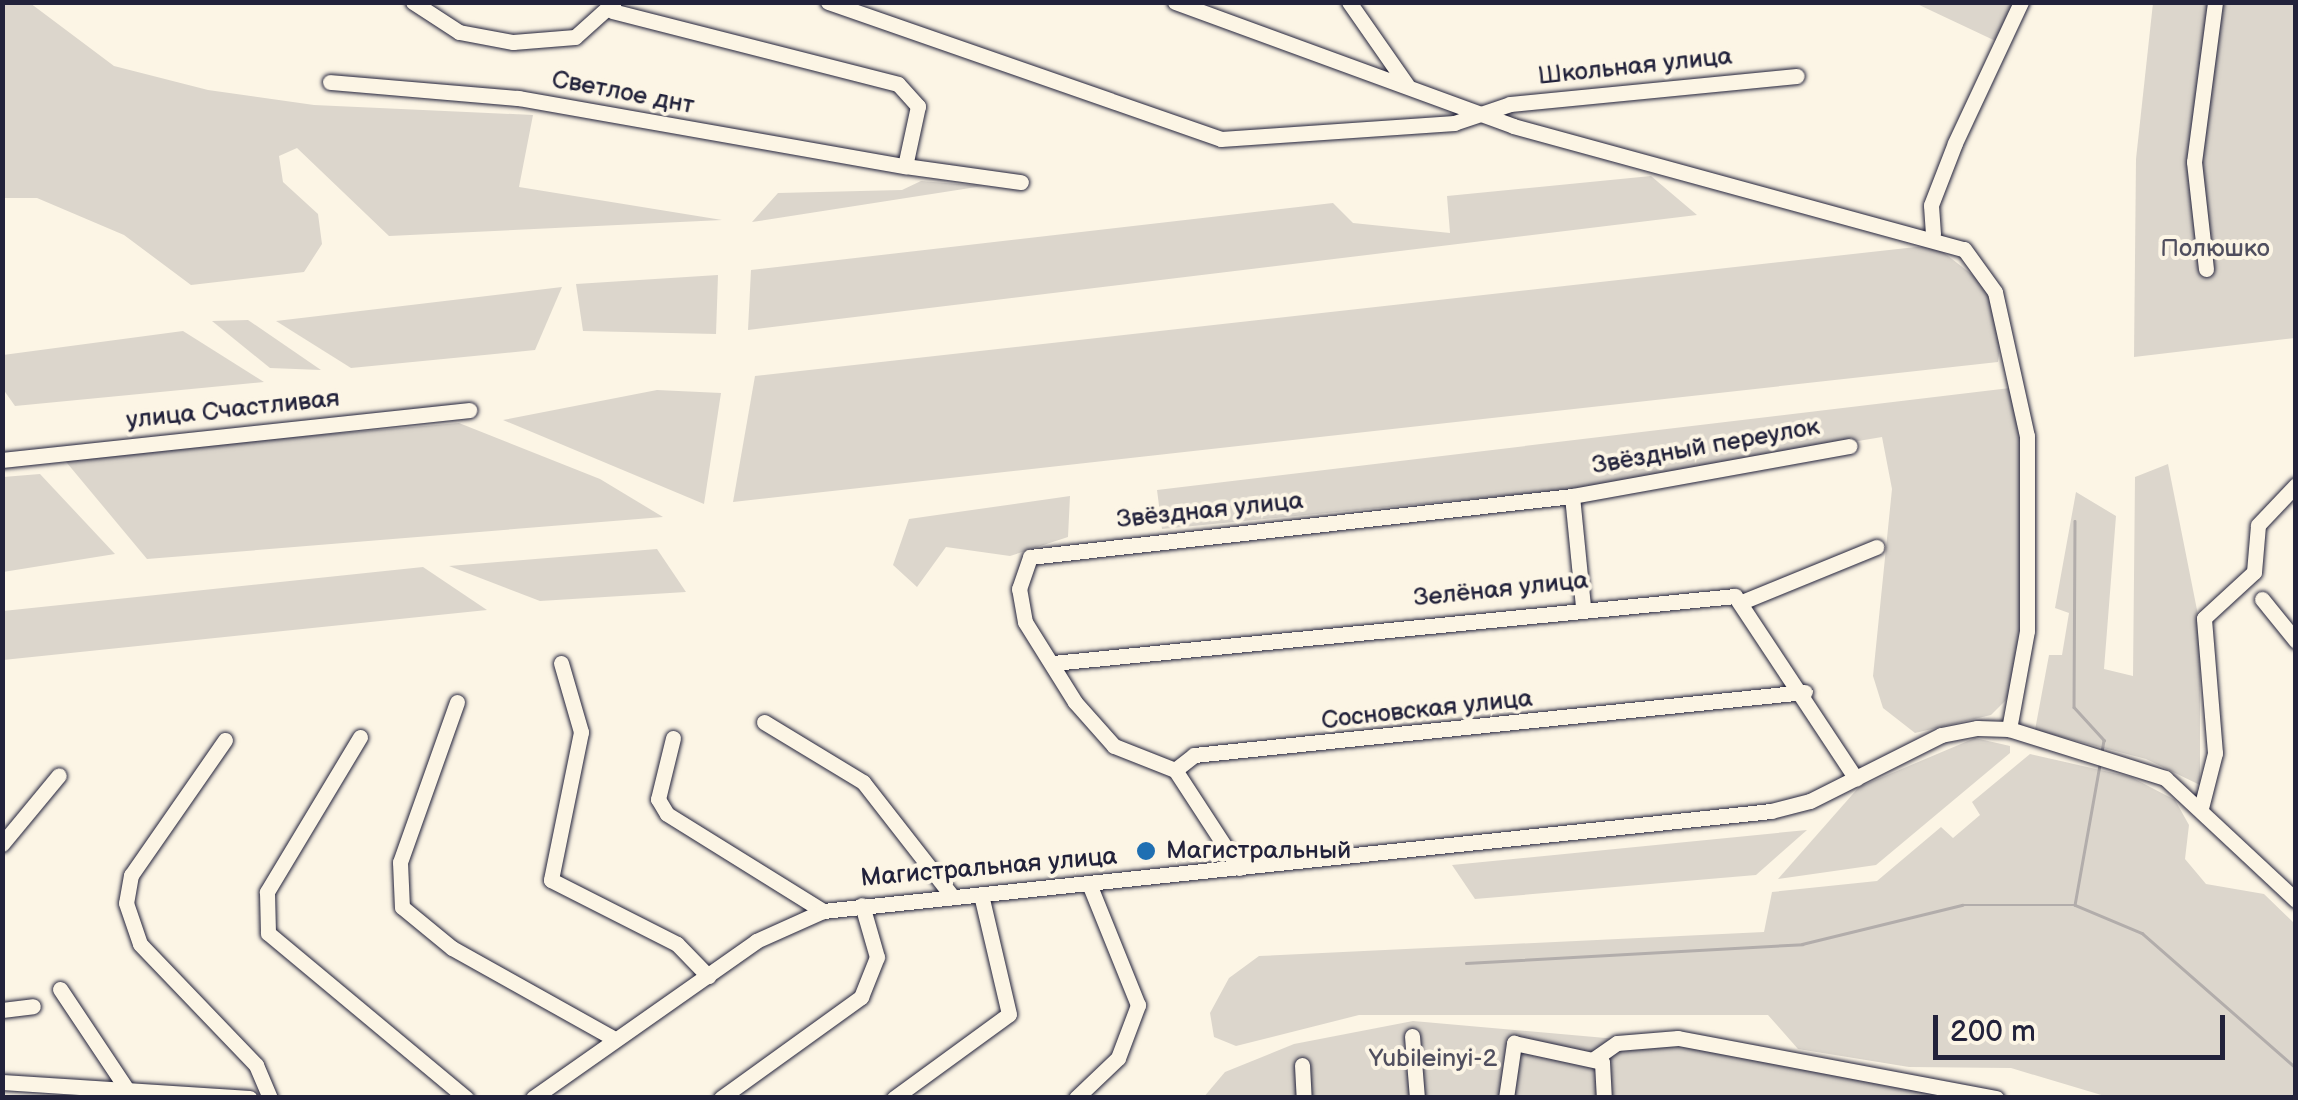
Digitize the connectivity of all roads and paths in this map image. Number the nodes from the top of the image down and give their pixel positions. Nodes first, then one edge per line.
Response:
1 (413, 2) edge
2 (828, 2) edge
3 (1175, 2) edge
4 (1349, 2) edge
5 (2021, 2) edge
6 (2215, 2) edge
7 (613, 7) edge
8 (1797, 76) dead end
9 (330, 82) dead end
10 (1408, 87) junction
11 (1480, 114) junction
12 (904, 166) junction
13 (1021, 182) dead end
14 (1932, 234) junction
15 (2206, 269) dead end
16 (469, 410) dead end
17 (1850, 446) dead end
18 (2, 460) edge
19 (2296, 485) edge
20 (1572, 496) junction
21 (1876, 547) dead end
22 (2262, 599) dead end
23 (1744, 601) junction
24 (1583, 606) junction
25 (2296, 641) edge
26 (561, 663) dead end
27 (1053, 663) junction
28 (1806, 692) junction
29 (457, 702) dead end
30 (764, 722) dead end
31 (2010, 730) junction
32 (360, 737) dead end
33 (673, 738) dead end
34 (225, 740) dead end
35 (1175, 770) junction
36 (59, 775) dead end
37 (1856, 780) junction
38 (2201, 808) junction
39 (2, 844) edge
40 (1238, 868) junction
41 (1089, 884) junction
42 (980, 895) junction
43 (952, 896) junction
44 (2296, 900) edge
45 (862, 904) junction
46 (823, 911) junction
47 (708, 976) junction
48 (60, 989) dead end
49 (33, 1006) dead end
50 (2, 1010) edge
51 (1412, 1036) dead end
52 (615, 1039) junction
53 (1594, 1058) junction
54 (1302, 1065) dead end
55 (2, 1082) edge
56 (128, 1091) junction
57 (249, 1098) edge
58 (270, 1098) edge
59 (466, 1098) edge
60 (533, 1098) edge
61 (721, 1098) edge
62 (894, 1098) edge
63 (1076, 1098) edge
64 (1304, 1098) edge
65 (1417, 1098) edge
66 (1506, 1098) edge
67 (1604, 1098) edge
68 (1996, 1098) edge

1 - 7 street
2 - 11 street, Школьная улица
3 - 10 street
4 - 10 street
5 - 14 street
6 - 15 street
7 - 12 street
8 - 11 street, Школьная улица
9 - 12 street, Светлое днт
10 - 11 street
11 - 14 street
12 - 13 street, Светлое днт
14 - 31 street
16 - 18 street, улица Счастливая
17 - 20 street, Звёздный переулок
19 - 38 street
20 - 24 street
20 - 27 street, Звёздная улица
21 - 23 street
22 - 25 street
23 - 24 street, Зелёная улица
23 - 28 street
24 - 27 street, Зелёная улица
26 - 47 street
27 - 35 street, Звёздная улица
28 - 35 street, Сосновская улица
28 - 37 street
29 - 52 street
30 - 43 street
31 - 37 street, Магистральная улица
31 - 38 street, Магистральная улица
32 - 59 street
33 - 46 street
34 - 58 street
35 - 40 street
36 - 39 street
37 - 40 street, Магистральная улица
38 - 44 street, Магистральная улица
40 - 41 street, Магистральная улица
41 - 42 street, Магистральная улица
41 - 63 street
42 - 43 street, Магистральная улица
42 - 62 street
43 - 45 street, Магистральная улица
45 - 46 street, Магистральная улица
45 - 61 street
46 - 47 street, Магистральная улица
47 - 52 street, Магистральная улица
48 - 56 street
49 - 50 street
51 - 65 street
52 - 60 street, Магистральная улица
53 - 66 street
53 - 67 street
53 - 68 street
54 - 64 street
55 - 56 street
56 - 57 street

